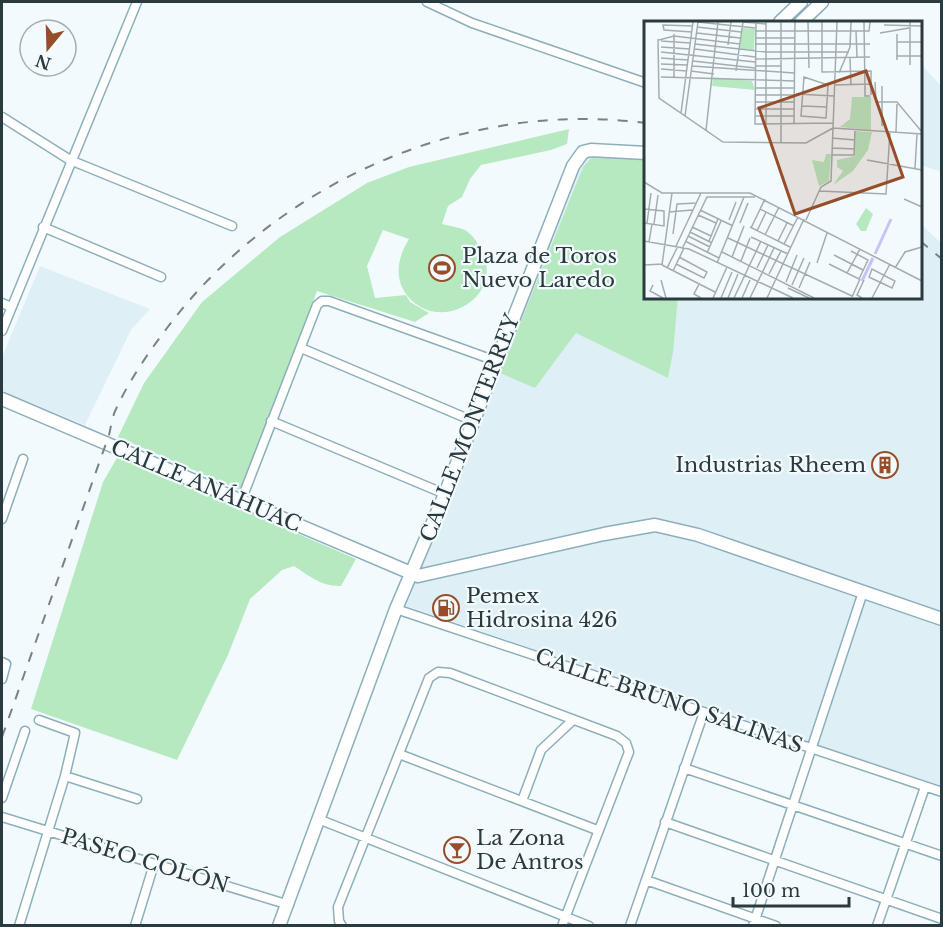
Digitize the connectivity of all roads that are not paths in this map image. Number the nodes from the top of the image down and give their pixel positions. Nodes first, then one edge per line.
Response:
1 (137, 2) edge
2 (426, 2) edge
3 (801, 2) edge
4 (822, 2) edge
5 (781, 21) edge
6 (802, 21) edge
7 (644, 82) edge
8 (2, 117) edge
9 (644, 153) edge
10 (70, 160) junction
11 (232, 226) dead end
12 (44, 227) junction
13 (161, 277) dead end
14 (2, 303) edge
15 (11, 307) junction
16 (2, 331) edge
17 (301, 348) junction
18 (496, 361) junction
19 (2, 399) edge
20 (271, 421) junction
21 (473, 421) junction
22 (23, 459) dead end
23 (445, 494) junction
24 (241, 501) junction
25 (2, 519) edge
26 (415, 571) junction
27 (863, 592) junction
28 (400, 611) junction
29 (942, 619) edge
30 (4, 663) edge
31 (2, 679) edge
32 (704, 712) junction
33 (39, 720) dead end
34 (573, 720) junction
35 (25, 731) dead end
36 (812, 749) junction
37 (399, 754) junction
38 (684, 768) junction
39 (65, 776) junction
40 (925, 787) junction
41 (942, 792) edge
42 (2, 798) edge
43 (137, 799) dead end
44 (522, 801) junction
45 (793, 805) junction
46 (2, 817) edge
47 (665, 822) junction
48 (319, 823) junction
49 (597, 830) junction
50 (48, 832) junction
51 (365, 838) junction
52 (905, 844) junction
53 (942, 856) edge
54 (775, 861) junction
55 (154, 864) junction
56 (646, 880) junction
57 (886, 899) junction
58 (289, 905) junction
59 (566, 916) junction
60 (942, 919) edge
61 (754, 922) edge
62 (341, 923) edge
63 (19, 926) edge
64 (135, 926) edge
65 (279, 926) edge
66 (562, 926) edge
67 (589, 926) edge
68 (630, 926) edge
69 (776, 926) edge
70 (877, 926) edge

1 - 10 street
2 - 7 street
3 - 5 street
4 - 6 street
8 - 10 street
9 - 18 street, CALLE MONTERREY
10 - 11 street
10 - 12 street
12 - 13 street
12 - 15 street
14 - 15 street
15 - 16 street
17 - 18 street
17 - 20 street
17 - 21 street
18 - 21 street, CALLE MONTERREY
19 - 24 street, CALLE ANÁHUAC
20 - 23 street
20 - 24 street
21 - 23 street, CALLE MONTERREY
22 - 25 street
23 - 26 street, CALLE MONTERREY
24 - 26 street, CALLE ANÁHUAC
26 - 27 street
26 - 28 street, CALLE MONTERREY
27 - 29 street
27 - 36 street
28 - 32 street, CALLE BRUNO SALINAS
28 - 48 street, CALLE MONTERREY
30 - 31 street
32 - 36 street, CALLE BRUNO SALINAS
32 - 38 street
33 - 39 street
34 - 37 street
34 - 44 street
34 - 49 street
35 - 42 street
36 - 40 street, CALLE BRUNO SALINAS
36 - 45 street
37 - 44 street
37 - 51 street
38 - 45 street
38 - 47 street
39 - 43 street
39 - 50 street
40 - 41 street, CALLE BRUNO SALINAS
40 - 52 street
44 - 49 street
45 - 52 street
45 - 54 street
46 - 50 street, PASEO COLÓN
47 - 54 street
47 - 56 street
48 - 51 street
48 - 58 street, CALLE MONTERREY
49 - 59 street
50 - 55 street, PASEO COLÓN
50 - 63 street
51 - 59 street
51 - 62 street
52 - 53 street
52 - 57 street
54 - 57 street
54 - 61 street
55 - 58 street, PASEO COLÓN
55 - 64 street
56 - 61 street
56 - 68 street
57 - 60 street
57 - 70 street
58 - 65 street, CALLE MONTERREY
59 - 66 street
59 - 67 street
61 - 69 street

